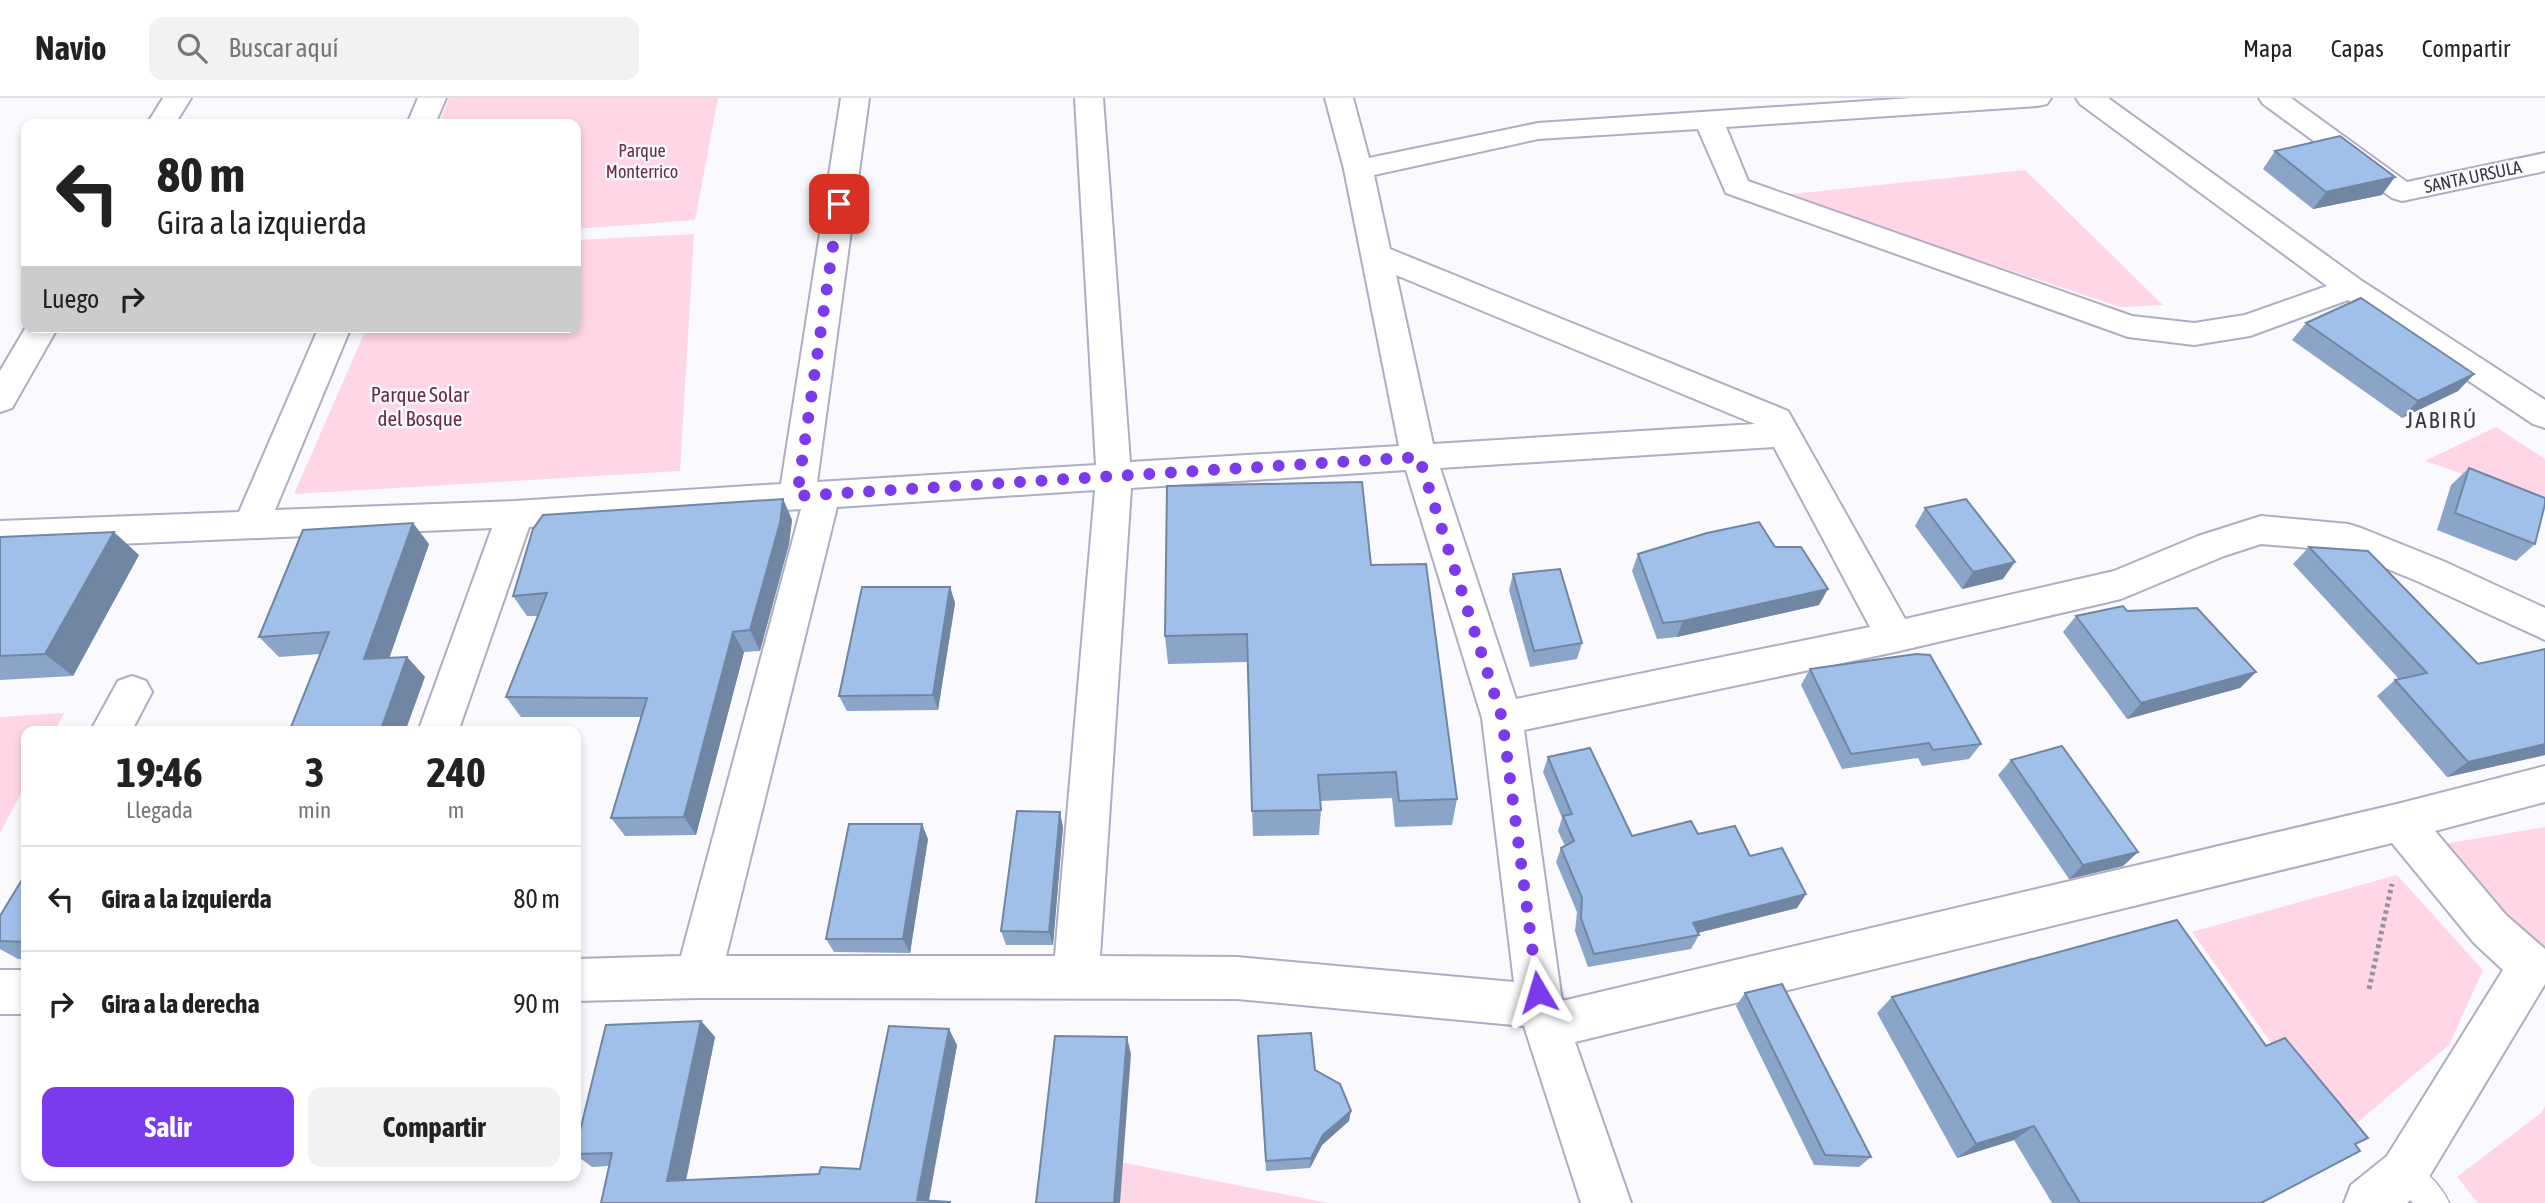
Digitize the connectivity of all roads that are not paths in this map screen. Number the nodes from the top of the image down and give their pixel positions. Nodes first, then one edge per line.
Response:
1 (177, 98) edge
2 (432, 98) edge
3 (855, 98) edge
4 (1088, 98) edge
5 (1339, 98) edge
6 (2037, 98) edge
7 (2090, 98) edge
8 (2273, 98) edge
9 (1708, 118) junction
10 (165, 119) edge
11 (423, 119) edge
12 (2545, 162) edge
13 (1358, 169) junction
14 (1376, 255) junction
15 (2351, 288) junction
16 (39, 333) edge
17 (332, 333) edge
18 (0, 400) edge
19 (2545, 416) edge
20 (1785, 434) junction
21 (1419, 457) junction
22 (1114, 476) junction
23 (810, 495) junction
24 (515, 514) junction
25 (251, 526) junction
26 (0, 535) edge
27 (2545, 625) edge
28 (1895, 638) junction
29 (132, 692) dead end
30 (1502, 718) junction
31 (113, 726) edge
32 (440, 726) edge
33 (2545, 784) edge
34 (2402, 822) junction
35 (2538, 969) edge
36 (1076, 976) junction
37 (698, 977) junction
38 (581, 980) edge
39 (0, 992) edge
40 (21, 992) edge
41 (1543, 1016) junction
42 (2419, 1188) edge
43 (1606, 1203) edge
44 (2369, 1203) edge

1 - 10 street
2 - 11 street
3 - 23 street
4 - 22 street
5 - 13 street
6 - 9 street
7 - 15 street
8 - 12 street, SANTA URSULA
9 - 13 street
9 - 15 street
13 - 14 street
14 - 20 street
14 - 21 street
15 - 19 street
16 - 18 street
17 - 25 street
20 - 21 street
20 - 28 street
21 - 22 street
21 - 30 street
22 - 23 street
22 - 36 street
23 - 24 street
23 - 37 street
24 - 25 street
24 - 32 street
25 - 26 street
27 - 28 street
28 - 30 street
29 - 31 street
30 - 41 street
33 - 34 street
34 - 35 street
34 - 41 street
35 - 42 street
36 - 37 street
36 - 41 street
37 - 38 street
39 - 40 street
41 - 43 street
42 - 44 street

